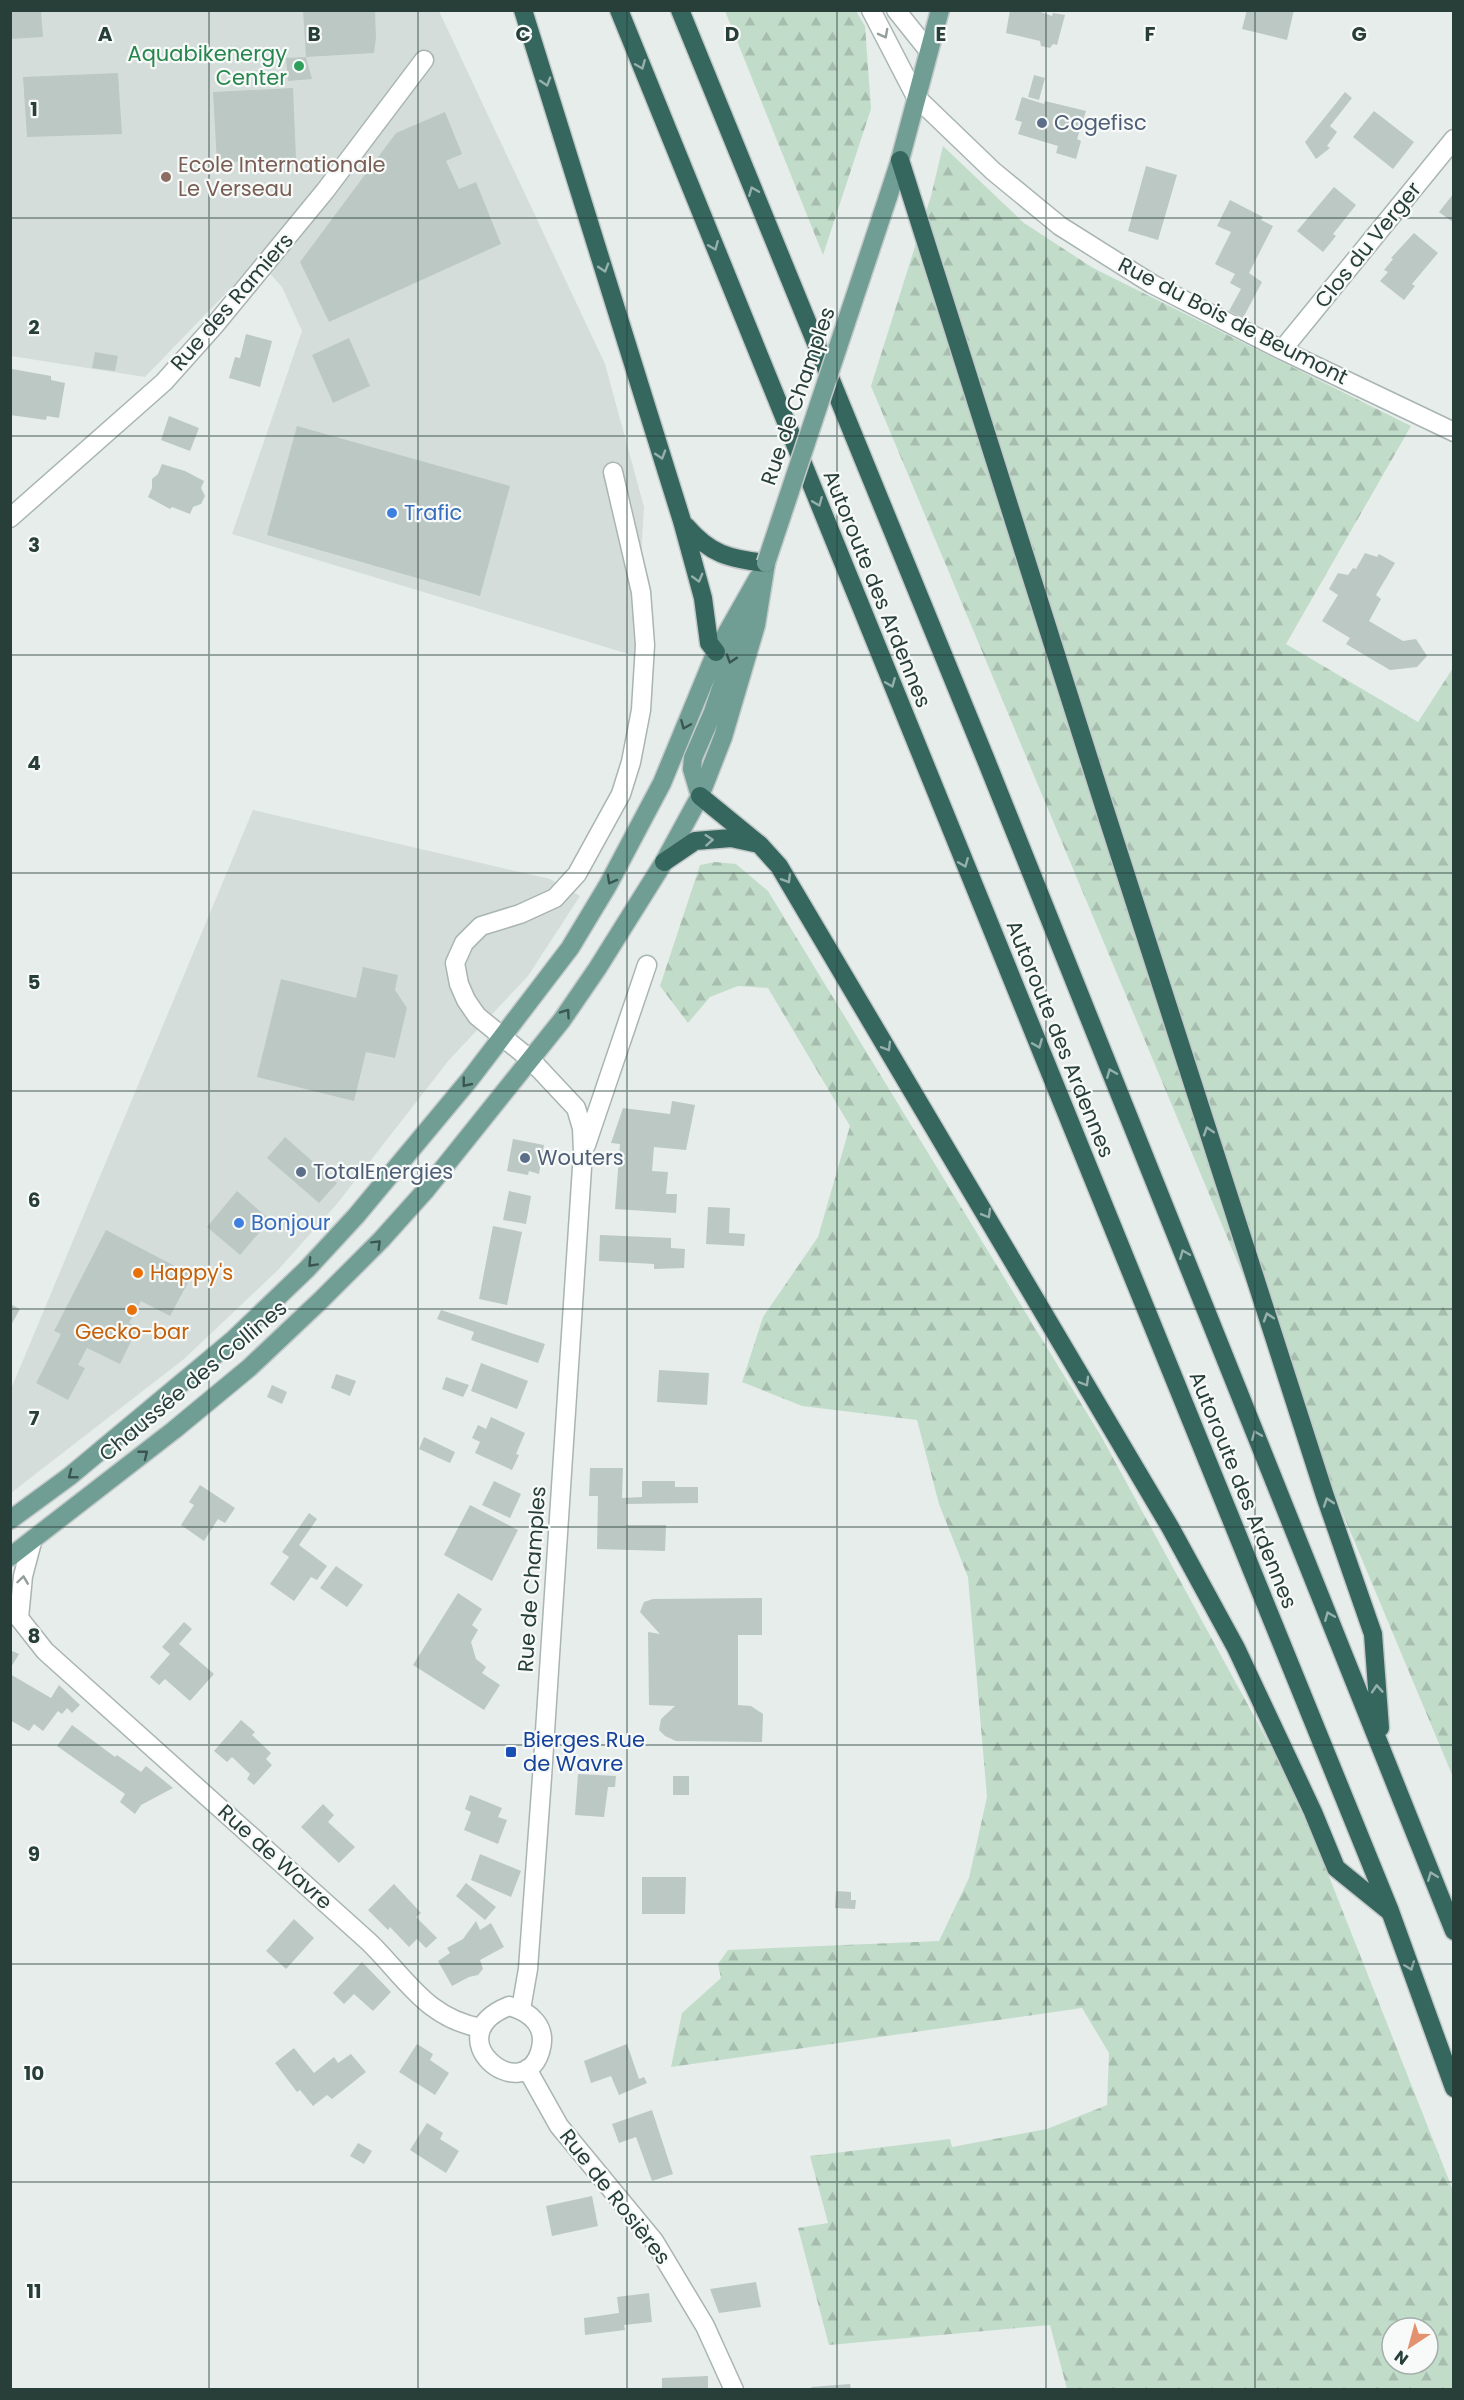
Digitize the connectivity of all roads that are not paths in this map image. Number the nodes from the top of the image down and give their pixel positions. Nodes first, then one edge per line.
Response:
1 (523, 10) edge
2 (619, 10) edge
3 (680, 10) edge
4 (871, 10) edge
5 (896, 10) edge
6 (940, 10) edge
7 (928, 50) junction
8 (424, 60) dead end
9 (916, 97) junction
10 (1454, 139) edge
11 (900, 160) junction
12 (1282, 350) junction
13 (1454, 432) edge
14 (613, 472) dead end
15 (10, 518) edge
16 (682, 522) junction
17 (766, 563) junction
18 (746, 602) junction
19 (716, 652) junction
20 (700, 796) junction
21 (760, 845) junction
22 (664, 862) junction
23 (647, 965) dead end
24 (503, 1037) junction
25 (531, 1060) junction
26 (583, 1152) junction
27 (13, 1517) edge
28 (32, 1542) junction
29 (10, 1557) edge
30 (15, 1615) edge
31 (1382, 1748) junction
32 (1390, 1911) junction
33 (1454, 1931) edge
34 (521, 2009) junction
35 (481, 2028) junction
36 (527, 2069) junction
37 (1454, 2088) edge
38 (734, 2390) edge

1 -> 16 highway
2 -> 32 highway, Autoroute des Ardennes
31 -> 3 highway, Autoroute des Ardennes
4 -> 9 street, Rue du Bois de Beumont
5 - 7 street
6 - 7 main road, Rue de Champles
7 - 9 main road, Rue de Champles
8 - 15 street, Rue des Ramiers
9 - 11 main road, Rue de Champles
9 - 12 street, Rue du Bois de Beumont
10 - 12 street, Clos du Verger
11 - 17 main road, Rue de Champles, bridge
31 -> 11 highway
12 - 13 street, Rue du Bois de Beumont
14 - 24 street
16 - 17 highway
16 -> 19 highway
17 - 18 main road
17 - 20 main road, Rue de Champles
18 - 19 main road, Chaussée des Collines
18 -> 20 main road
19 -> 24 main road, Chaussée des Collines
20 - 21 highway
20 - 22 main road, Rue de Champles
22 -> 21 highway
21 -> 32 highway
25 -> 22 main road, Chaussée des Collines
23 - 26 street, Rue de Champles
24 - 25 street, Rue de Champles
24 -> 27 main road, Chaussée des Collines
25 - 26 street, Rue de Champles
28 -> 25 main road, Chaussée des Collines
26 - 34 street, Rue de Champles
28 - 29 main road, Chaussée des Collines
30 -> 28 street, Rue de Wavre
30 - 35 street, Rue de Wavre
33 -> 31 highway, Autoroute des Ardennes
32 -> 37 highway, Autoroute des Ardennes
34 - 35 street
34 - 36 street
35 - 36 street
36 - 38 street, Rue de Rosières

